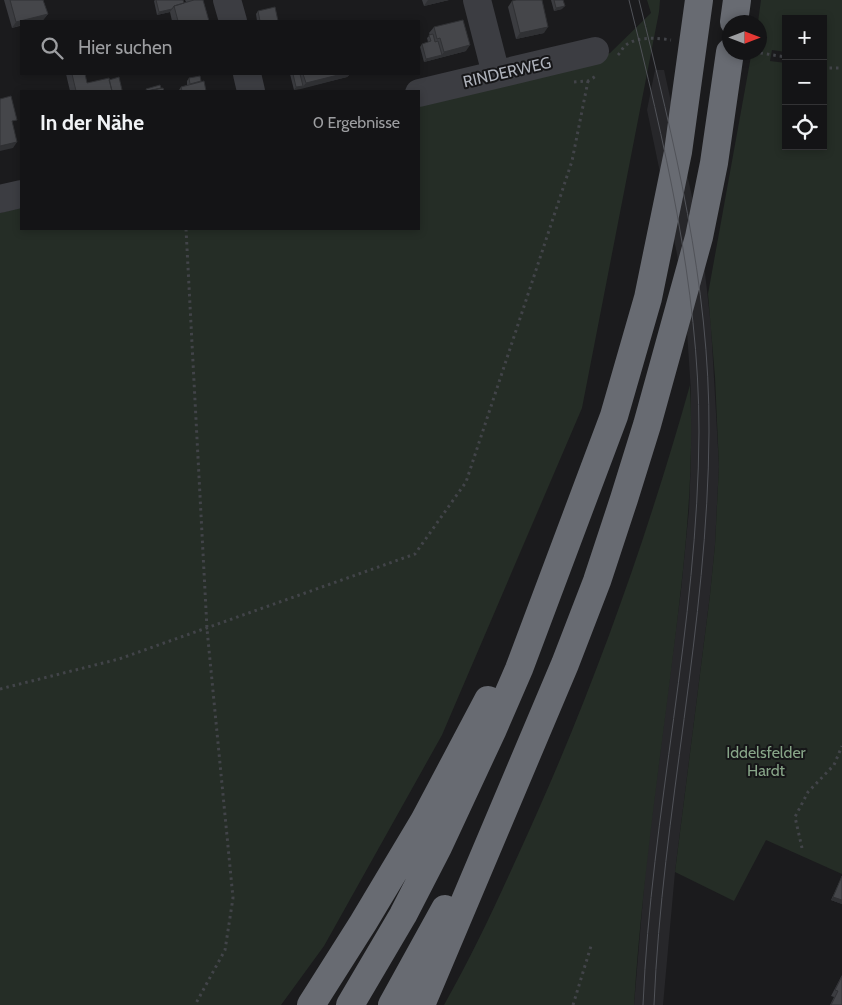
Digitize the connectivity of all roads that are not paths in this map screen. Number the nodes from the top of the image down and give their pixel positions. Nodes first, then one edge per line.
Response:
1 (227, 0) edge
2 (477, 0) edge
3 (699, 0) edge
4 (737, 0) edge
5 (735, 15) edge
6 (233, 20) edge
7 (595, 51) dead end
8 (729, 60) edge
9 (496, 74) junction
10 (247, 75) edge
11 (252, 90) edge
12 (420, 93) edge
13 (20, 194) edge
14 (0, 199) edge
15 (549, 586) junction
16 (522, 764) junction
17 (311, 1005) edge
18 (350, 1005) edge
19 (392, 1005) edge
20 (421, 1005) edge

1 - 6 street
2 - 9 street
3 - 15 highway
4 - 5 highway
7 - 9 street, RINDERWEG
8 - 16 highway
9 - 12 street, RINDERWEG
10 - 11 street
13 - 14 street
15 - 17 highway
15 - 18 highway
16 - 19 highway
16 - 20 highway

